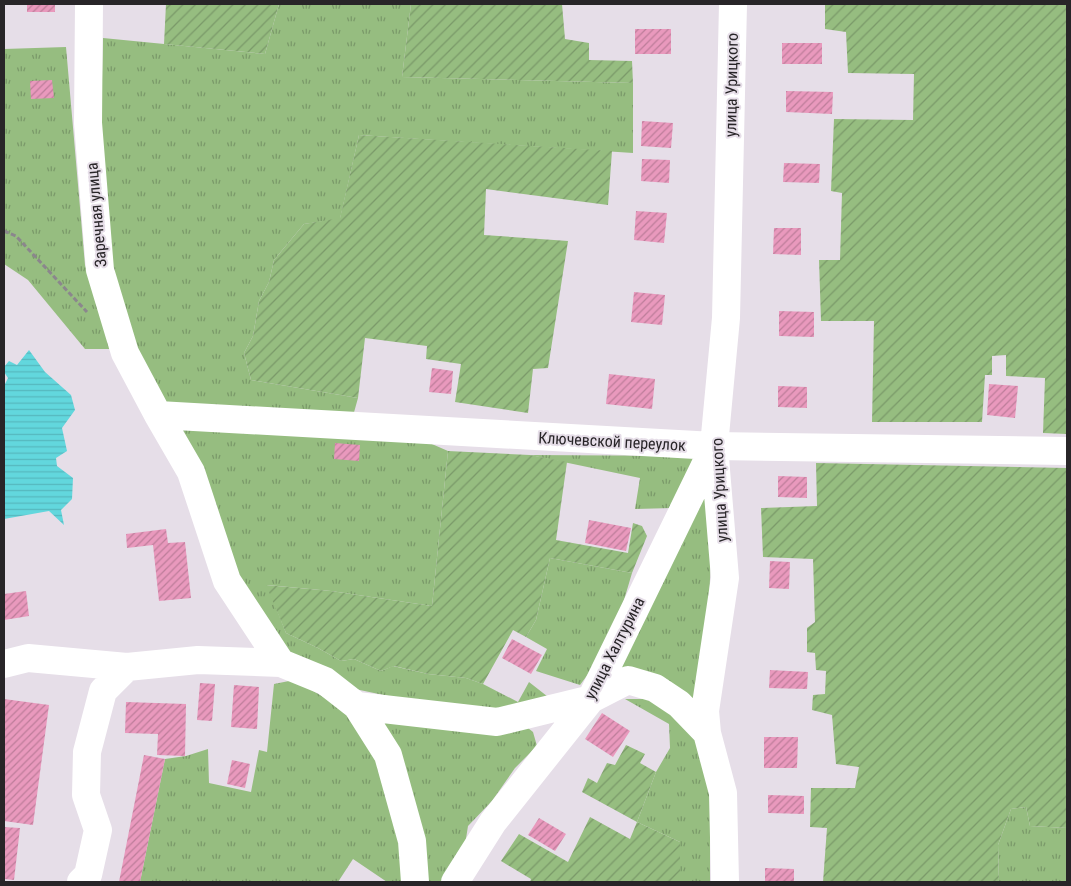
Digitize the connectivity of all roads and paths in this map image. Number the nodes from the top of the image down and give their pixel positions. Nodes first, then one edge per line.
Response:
1 (89, 4) edge
2 (733, 4) edge
3 (4, 231) edge
4 (91, 316) dead end
5 (158, 415) junction
6 (714, 446) junction
7 (1067, 451) edge
8 (281, 663) junction
9 (4, 664) edge
10 (127, 667) junction
11 (590, 699) junction
12 (357, 706) junction
13 (707, 733) junction
14 (82, 882) edge
15 (415, 882) edge
16 (454, 882) edge
17 (725, 882) edge

1 - 5 street, Заречная улица
2 - 6 street, улица Урицкого
3 - 4 path
5 - 6 street, Ключевской переулок
5 - 8 street, Заречная улица
6 - 7 street, Ключевской переулок
6 - 11 street, улица Халтурина
6 - 13 street, улица Урицкого
8 - 10 street
8 - 12 street
9 - 10 street
10 - 14 street
11 - 12 street
11 - 13 street
11 - 16 street, улица Халтурина
12 - 15 street
13 - 17 street, улица Урицкого

